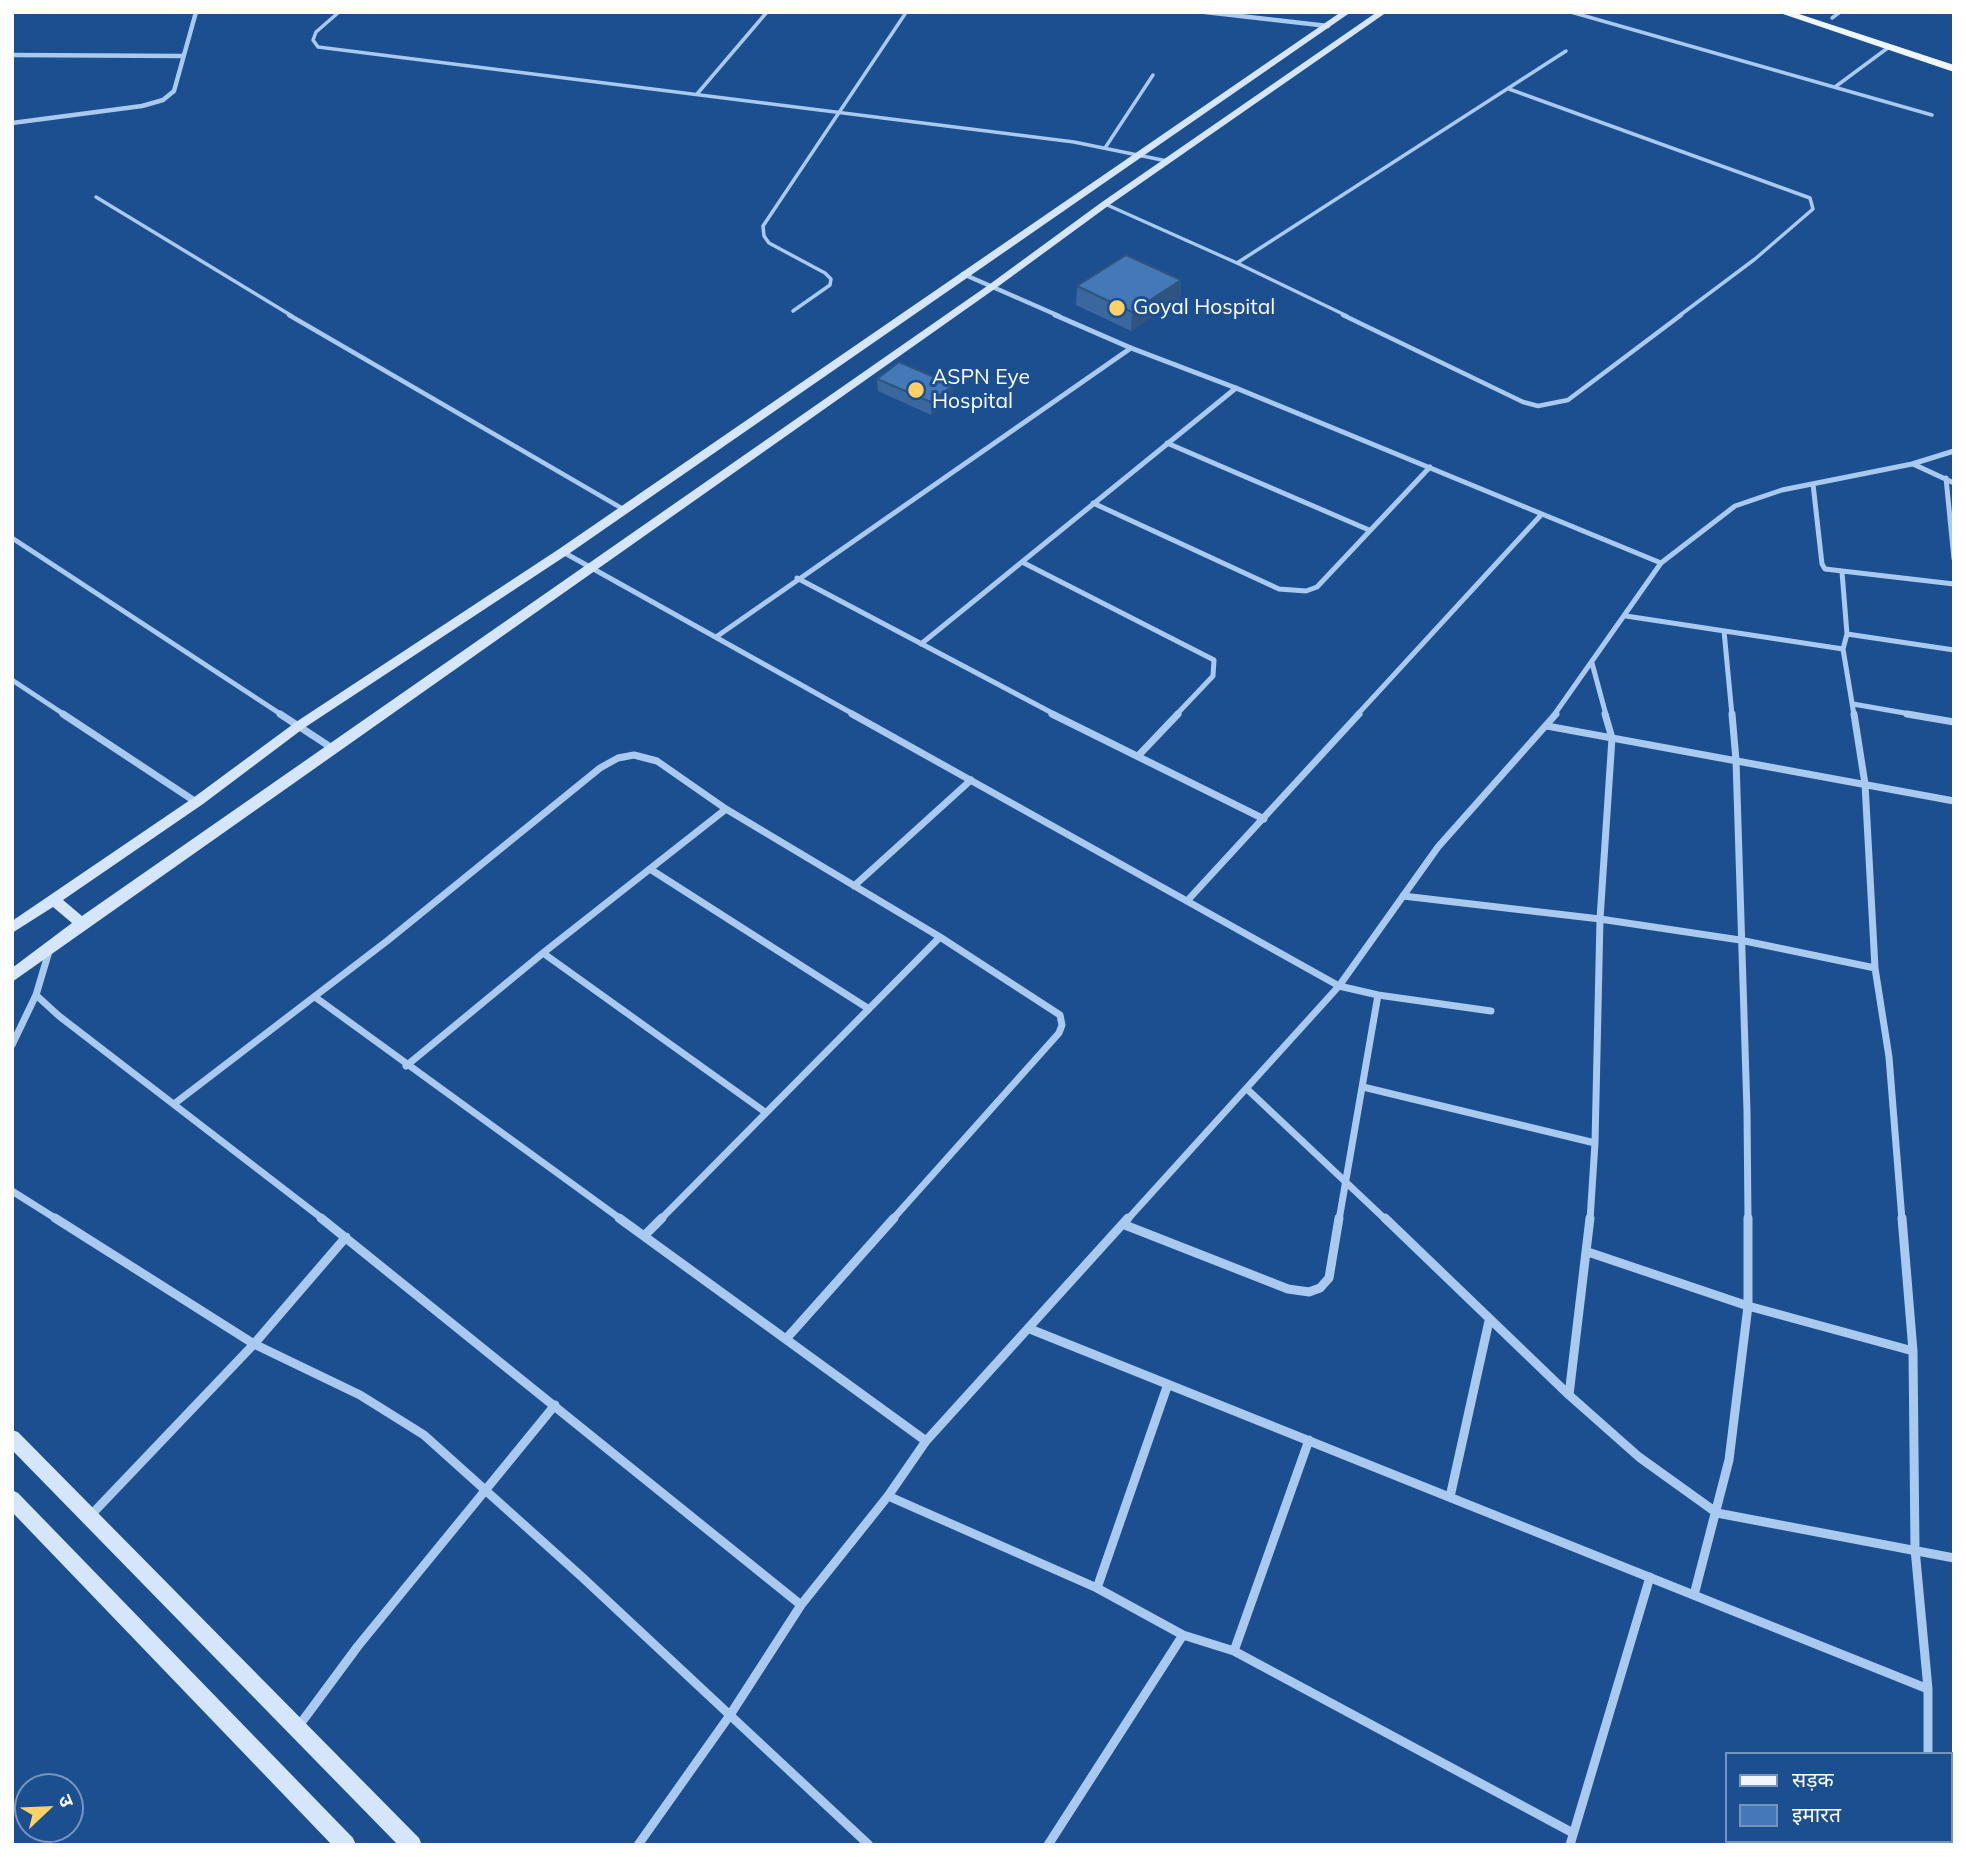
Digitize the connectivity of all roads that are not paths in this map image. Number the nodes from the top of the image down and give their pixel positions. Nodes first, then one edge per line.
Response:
1 (196, 12) edge
2 (339, 12) edge
3 (767, 12) edge
4 (1205, 12) edge
5 (1347, 12) edge
6 (1383, 12) edge
7 (1571, 12) edge
8 (1782, 12) edge
9 (1814, 12) edge
10 (905, 13) edge
11 (1836, 15) edge
12 (1328, 26) junction
13 (1889, 47) junction
14 (1566, 51) dead end
15 (12, 55) edge
16 (182, 56) junction
17 (1952, 64) edge
18 (1266, 68) junction
19 (1153, 75) dead end
20 (1292, 76) junction
21 (1835, 87) junction
22 (1509, 89) junction
23 (697, 94) junction
24 (841, 113) junction
25 (1932, 115) dead end
26 (12, 123) edge
27 (1105, 148) junction
28 (1139, 155) junction
29 (1170, 161) junction
30 (96, 197) dead end
31 (1105, 204) junction
32 (1237, 263) junction
33 (963, 274) junction
34 (993, 286) junction
35 (793, 311) dead end
36 (1130, 348) junction
37 (1236, 388) junction
38 (1167, 443) junction
39 (1954, 451) edge
40 (1912, 464) junction
41 (1430, 467) junction
42 (1946, 478) junction
43 (1954, 483) edge
44 (1813, 484) junction
45 (1093, 503) junction
46 (623, 509) junction
47 (1541, 515) junction
48 (1370, 530) junction
49 (12, 537) edge
50 (563, 552) junction
51 (1954, 559) edge
52 (1022, 562) junction
53 (1661, 563) junction
54 (591, 568) junction
55 (1842, 572) junction
56 (797, 578) junction
57 (1954, 584) edge
58 (1626, 616) junction
59 (1724, 631) junction
60 (1847, 634) junction
61 (716, 637) junction
62 (920, 644) junction
63 (1843, 649) junction
64 (1954, 650) edge
65 (1592, 663) junction
66 (12, 680) edge
67 (1853, 704) junction
68 (1954, 722) edge
69 (300, 726) junction
70 (1547, 726) junction
71 (1612, 738) junction
72 (332, 748) junction
73 (1138, 756) junction
74 (1736, 760) junction
75 (971, 780) junction
76 (1864, 784) junction
77 (1954, 801) edge
78 (196, 802) junction
79 (726, 809) junction
80 (1264, 819) junction
81 (650, 869) junction
82 (854, 886) junction
83 (1403, 896) junction
84 (54, 900) junction
85 (1187, 901) junction
86 (1600, 919) junction
87 (82, 923) junction
88 (12, 928) edge
89 (940, 937) junction
90 (1741, 940) junction
91 (50, 947) junction
92 (542, 953) junction
93 (1875, 968) junction
94 (12, 976) edge
95 (1339, 986) junction
96 (36, 995) junction
97 (1378, 995) junction
98 (315, 997) junction
99 (869, 1009) junction
100 (1491, 1011) dead end
101 (12, 1045) edge
102 (406, 1066) junction
103 (1363, 1087) junction
104 (1247, 1089) junction
105 (174, 1104) junction
106 (765, 1112) junction
107 (1595, 1143) junction
108 (1345, 1178) junction
109 (12, 1191) edge
110 (1125, 1225) junction
111 (644, 1236) junction
112 (346, 1237) junction
113 (1588, 1252) junction
114 (1748, 1306) junction
115 (1489, 1321) junction
116 (1030, 1329) junction
117 (786, 1339) junction
118 (254, 1344) junction
119 (1913, 1352) junction
120 (1168, 1384) junction
121 (1569, 1395) junction
122 (555, 1405) junction
123 (12, 1438) edge
124 (1309, 1440) junction
125 (926, 1441) junction
126 (485, 1490) junction
127 (888, 1496) junction
128 (1450, 1497) junction
129 (12, 1499) edge
130 (1717, 1513) junction
131 (88, 1517) junction
132 (1915, 1549) junction
133 (1954, 1558) edge
134 (1650, 1577) junction
135 (1097, 1588) junction
136 (1694, 1595) junction
137 (802, 1605) junction
138 (1183, 1635) junction
139 (1234, 1651) junction
140 (1928, 1689) junction
141 (730, 1715) junction
142 (297, 1728) junction
143 (1928, 1752) edge
144 (1573, 1833) junction
145 (346, 1845) edge
146 (412, 1845) edge
147 (638, 1845) edge
148 (869, 1845) edge
149 (1048, 1845) edge
150 (1570, 1845) edge

1 - 16 street
2 - 23 lane
3 - 23 lane
4 - 12 street
5 - 12 main road
6 - 20 main road
7 - 21 lane
8 - 13 main road
9 - 11 main road
10 - 24 lane
11 - 17 main road
12 - 18 main road
13 - 17 main road
13 - 21 lane
14 - 22 lane
15 - 16 street
16 - 26 street
18 - 20 main road
18 - 28 main road
19 - 27 lane
20 - 29 main road
21 - 25 lane
22 - 32 lane
22 - 32 lane
23 - 24 lane
24 - 27 lane
24 - 35 lane
27 - 28 lane
28 - 29 lane
28 - 33 main road
29 - 31 main road
30 - 46 lane
31 - 32 lane
31 - 34 main road
33 - 34 street
33 - 46 main road
34 - 36 street
34 - 54 main road
36 - 37 street
36 - 56 street
37 - 38 street
37 - 41 street
38 - 45 street
38 - 48 street
39 - 40 street
40 - 42 street
40 - 44 street
41 - 47 street
41 - 48 street
42 - 43 street
42 - 51 street
44 - 53 street
44 - 55 street
45 - 48 street
45 - 52 street
46 - 50 main road
47 - 53 street
47 - 80 street
49 - 69 street
50 - 54 street
50 - 69 main road
52 - 62 street
52 - 73 street
53 - 58 street
54 - 61 street
54 - 72 main road
55 - 57 street
55 - 60 street
56 - 61 street
56 - 62 street
58 - 59 street
58 - 65 street
59 - 63 street
59 - 74 street
60 - 63 street
60 - 64 street
61 - 75 street
62 - 73 street
63 - 67 street
65 - 70 street
65 - 71 street
66 - 78 street
67 - 68 street
67 - 76 street
69 - 72 street
69 - 78 main road
70 - 71 street
70 - 83 street
71 - 74 street
71 - 86 street
72 - 87 main road
73 - 80 street
74 - 76 street
74 - 90 street
75 - 82 street
75 - 85 street
76 - 77 street
76 - 93 street
78 - 84 main road
79 - 81 street
79 - 82 street
79 - 98 street
80 - 85 street
81 - 92 street
81 - 99 street
82 - 89 street
83 - 86 street
83 - 95 street
84 - 87 main road
84 - 88 main road
85 - 95 street
86 - 90 street
86 - 107 street
87 - 91 main road
89 - 99 street
89 - 117 street
90 - 93 street
90 - 114 street
91 - 94 main road
91 - 96 street
92 - 102 street
92 - 106 street
93 - 119 street
95 - 97 street
95 - 104 street
96 - 101 street
96 - 105 street
97 - 100 street
97 - 103 street
98 - 102 street
98 - 105 street
99 - 106 street
102 - 111 street
103 - 107 street
103 - 108 street
104 - 108 street
104 - 110 street
105 - 112 street
106 - 111 street
107 - 113 street
108 - 110 street
108 - 115 street
109 - 118 street
110 - 116 street
111 - 117 street
112 - 118 street
112 - 122 street
113 - 114 street
113 - 121 street
114 - 119 street
114 - 130 street
115 - 121 street
115 - 128 street
116 - 120 street
116 - 125 street
117 - 125 street
118 - 126 street
118 - 131 street
119 - 132 street
120 - 124 street
120 - 135 street
121 - 130 street
122 - 126 street
122 - 137 street
123 - 131 main road
124 - 128 street
124 - 139 street
125 - 127 street
126 - 141 street
126 - 142 street
127 - 135 street
127 - 137 street
128 - 134 street
129 - 145 main road
130 - 132 street
130 - 136 street
131 - 142 main road
132 - 133 street
132 - 140 street
134 - 136 street
134 - 144 street
135 - 138 street
136 - 140 street
137 - 141 street
138 - 139 street
138 - 149 street
139 - 144 street
140 - 143 street
141 - 147 street
141 - 148 street
142 - 146 main road
144 - 150 street

